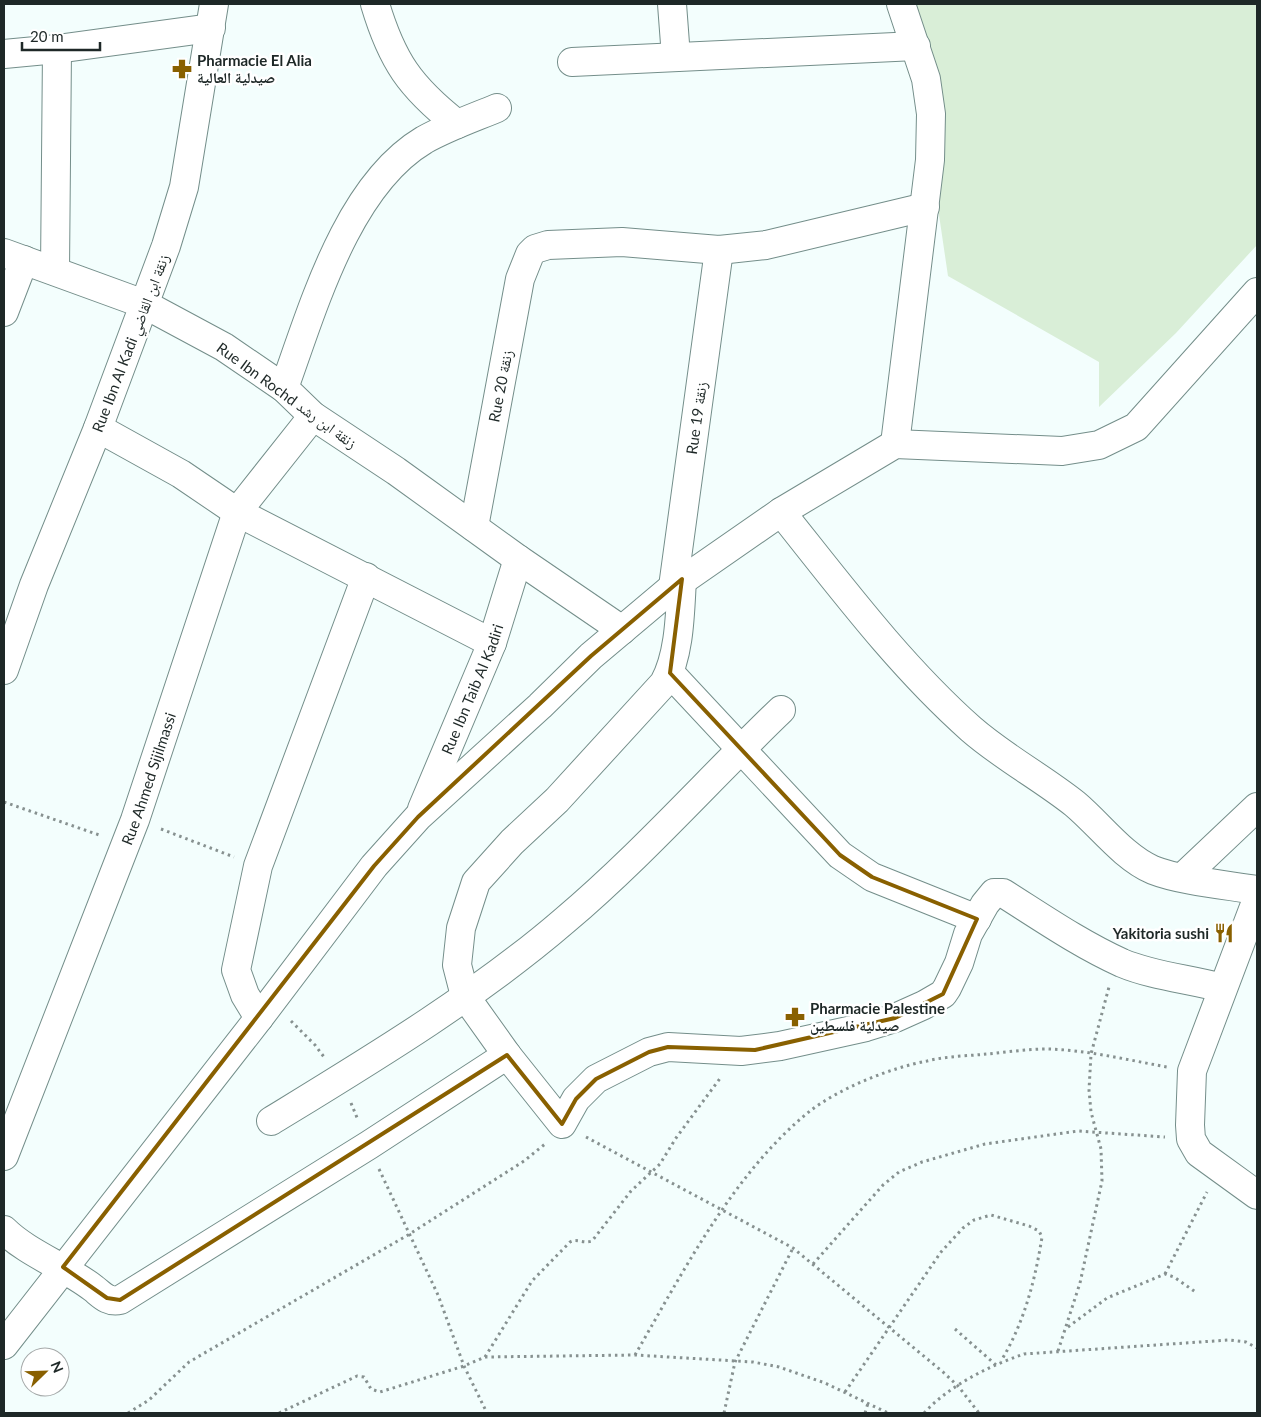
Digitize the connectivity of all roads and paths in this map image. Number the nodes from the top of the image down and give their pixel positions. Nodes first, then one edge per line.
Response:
1 (375, 4) edge
2 (672, 4) edge
3 (901, 4) edge
4 (212, 16) edge
5 (916, 46) junction
6 (57, 50) junction
7 (4, 54) edge
8 (676, 57) junction
9 (572, 62) dead end
10 (497, 108) dead end
11 (457, 124) junction
12 (925, 206) junction
13 (720, 250) junction
14 (14, 256) edge
15 (56, 271) junction
16 (1257, 292) edge
17 (144, 304) junction
18 (4, 312) edge
19 (284, 388) junction
20 (313, 416) junction
21 (98, 428) junction
22 (895, 444) junction
23 (237, 512) junction
24 (781, 512) junction
25 (474, 527) junction
26 (518, 559) junction
27 (366, 577) junction
28 (677, 583) junction
29 (622, 630) junction
30 (492, 643) junction
31 (4, 670) edge
32 (670, 673) junction
33 (780, 710) dead end
34 (740, 750) junction
35 (4, 802) edge
36 (1257, 807) edge
37 (418, 817) junction
38 (131, 832) junction
39 (258, 866) junction
40 (1183, 877) junction
41 (1257, 890) edge
42 (1257, 899) edge
43 (977, 919) junction
44 (1117, 960) junction
45 (1222, 988) junction
46 (465, 996) junction
47 (265, 1010) junction
48 (741, 1050) junction
49 (1091, 1054) junction
50 (507, 1055) junction
51 (1192, 1071) junction
52 (340, 1079) junction
53 (271, 1121) dead end
54 (562, 1124) junction
55 (1096, 1131) junction
56 (1191, 1139) junction
57 (369, 1145) junction
58 (4, 1156) edge
59 (1219, 1169) junction
60 (653, 1171) junction
61 (1257, 1195) edge
62 (723, 1211) junction
63 (4, 1230) edge
64 (408, 1235) junction
65 (793, 1248) junction
66 (813, 1264) junction
67 (63, 1267) junction
68 (1165, 1274) junction
69 (1197, 1294) dead end
70 (890, 1327) junction
71 (1067, 1328) junction
72 (954, 1330) dead end
73 (4, 1345) edge
74 (1257, 1348) edge
75 (1058, 1351) junction
76 (635, 1355) junction
77 (485, 1357) junction
78 (1001, 1361) junction
79 (735, 1362) junction
80 (996, 1365) junction
81 (464, 1366) junction
82 (958, 1386) junction
83 (845, 1392) junction
84 (868, 1403) junction
85 (128, 1413) edge
86 (279, 1413) edge
87 (487, 1413) edge
88 (724, 1413) edge
89 (865, 1413) edge
90 (888, 1413) edge
91 (924, 1413) edge
92 (978, 1413) edge

1 - 11 street
2 - 8 street
3 - 5 street
4 - 6 street
4 - 17 street, Rue Ibn Al Kadi زنقة ابن القاضي
5 - 8 street
5 - 12 street
6 - 7 street
6 - 15 street
8 - 9 street
10 - 11 street
11 - 19 street
12 - 13 street
12 - 22 street
13 - 25 street, Rue 20 زنقة
13 - 28 street, Rue 19 زنقة
14 - 15 street, Rue Ibn Rochd زنقة ابن رشد
14 - 18 street
15 - 17 street, Rue Ibn Rochd زنقة ابن رشد
16 - 22 street
17 - 19 street, Rue Ibn Rochd زنقة ابن رشد
17 - 21 street, Rue Ibn Al Kadi زنقة ابن القاضي
19 - 20 street, Rue Ibn Rochd زنقة ابن رشد
20 - 23 street, Rue Ahmed Sijilmassi
20 - 25 street, Rue Ibn Rochd زنقة ابن رشد
21 - 23 street
21 - 31 street, Rue Ibn Al Kadi زنقة ابن القاضي
22 - 24 street
23 - 27 street
23 - 38 street, Rue Ahmed Sijilmassi
24 - 28 street
24 - 40 street
25 - 26 street, Rue Ibn Rochd زنقة ابن رشد
26 - 29 street, Rue Ibn Rochd زنقة ابن رشد
26 - 30 street, Rue Ibn Taib Al Kadiri
27 - 30 street
27 - 39 street
28 - 29 street
28 - 32 street, Rue 19 زنقة
29 - 37 street
30 - 37 street, Rue Ibn Taib Al Kadiri
32 - 34 street
32 - 46 street
33 - 34 street
34 - 43 street
34 - 46 street
35 - 38 path
36 - 40 street
37 - 47 street
38 - 39 path
38 - 58 street, Rue Ahmed Sijilmassi
39 - 47 street
40 - 41 street
42 - 45 street
43 - 44 street
43 - 48 street
44 - 45 street
44 - 49 path
45 - 51 street
46 - 50 street
46 - 52 street
47 - 52 path
47 - 67 street
48 - 54 street
48 - 60 path
49 - 51 path
49 - 55 path
49 - 62 path
50 - 54 street
50 - 57 street
51 - 56 street
52 - 53 street
52 - 57 path
54 - 60 path
54 - 64 path
55 - 56 path
55 - 66 path
55 - 71 path
56 - 59 street
57 - 64 path
57 - 67 street
59 - 61 street
59 - 68 path
60 - 62 path
60 - 77 path
62 - 65 path
62 - 76 path
63 - 67 street
64 - 81 path
64 - 85 path
65 - 66 path
65 - 79 path
66 - 70 path
67 - 73 street
68 - 69 path
68 - 71 path
70 - 78 path
70 - 82 path
70 - 83 path
71 - 75 path
72 - 80 path
74 - 75 path
75 - 78 path
76 - 77 path
76 - 79 path
77 - 81 path
78 - 80 path
79 - 83 path
79 - 88 path
80 - 82 path
81 - 86 path
81 - 87 path
82 - 91 path
82 - 92 path
83 - 84 path
84 - 89 path
84 - 90 path

